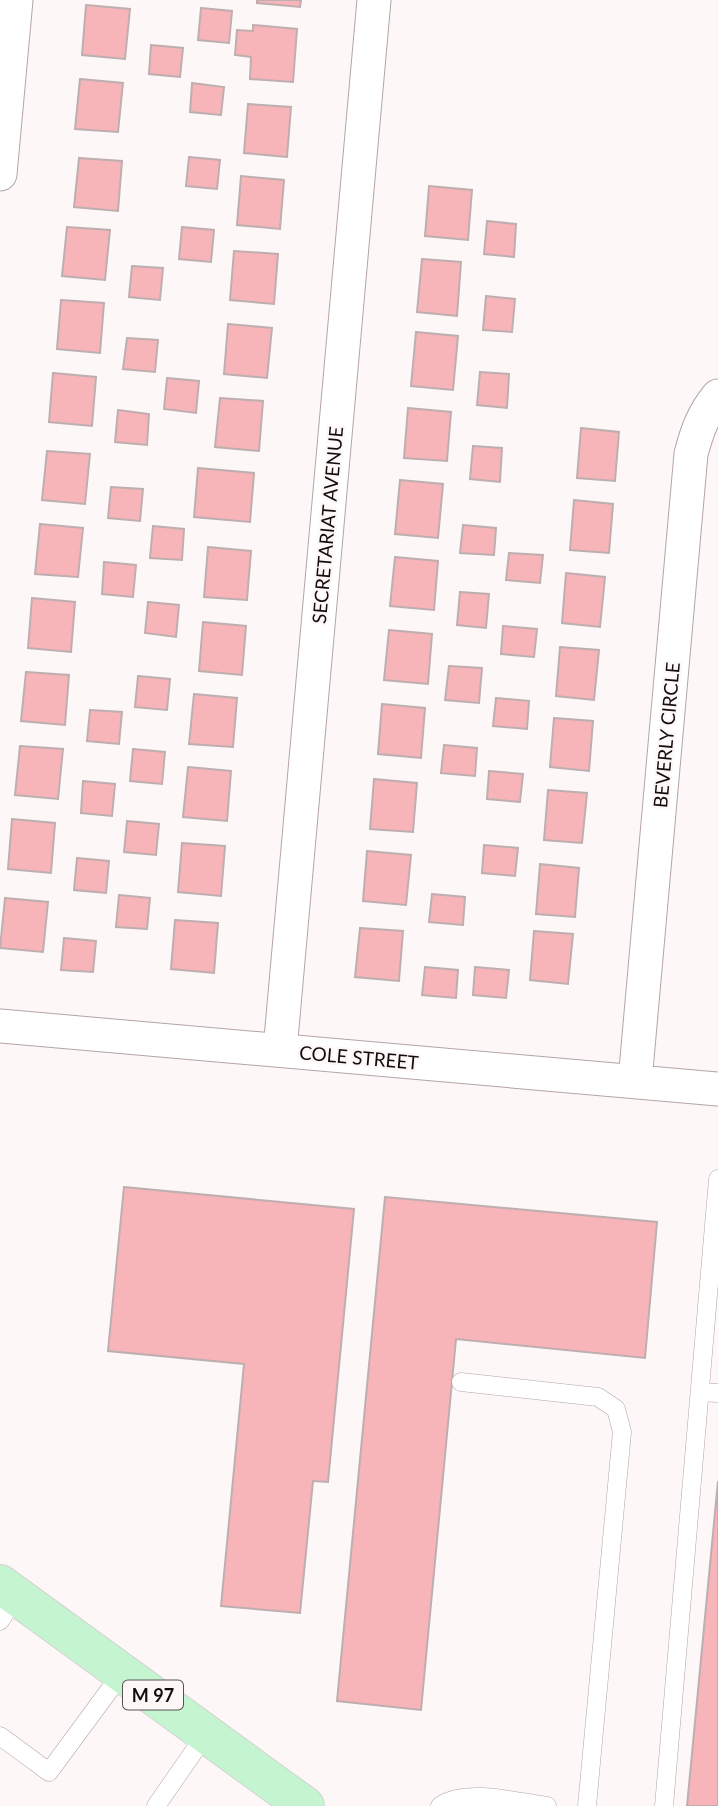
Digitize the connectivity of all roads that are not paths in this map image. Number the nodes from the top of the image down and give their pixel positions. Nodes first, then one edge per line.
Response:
1 (16, 0) edge
2 (374, 0) edge
3 (0, 174) edge
4 (718, 396) edge
5 (0, 1026) edge
6 (280, 1050) junction
7 (635, 1081) junction
8 (718, 1089) edge
9 (718, 1179) edge
10 (461, 1382) dead end
11 (700, 1392) junction
12 (718, 1393) edge
13 (5, 1600) edge
14 (122, 1673) junction
15 (206, 1734) junction
16 (0, 1736) edge
17 (156, 1806) edge
18 (305, 1806) edge
19 (440, 1806) edge
20 (547, 1806) edge
21 (587, 1806) edge
22 (664, 1806) edge

1 - 3 street
2 - 6 street, SECRETARIAT AVENUE
4 - 7 street, BEVERLY CIRCLE
5 - 6 street, COLE STREET
6 - 7 street, COLE STREET
7 - 8 street, COLE STREET
9 - 11 lane
10 - 21 lane
11 - 12 lane
11 - 22 lane
13 - 14 main road, M 97
14 - 15 main road, M 97
14 - 16 lane
15 - 17 lane
15 - 18 main road, M 97
19 - 20 lane

